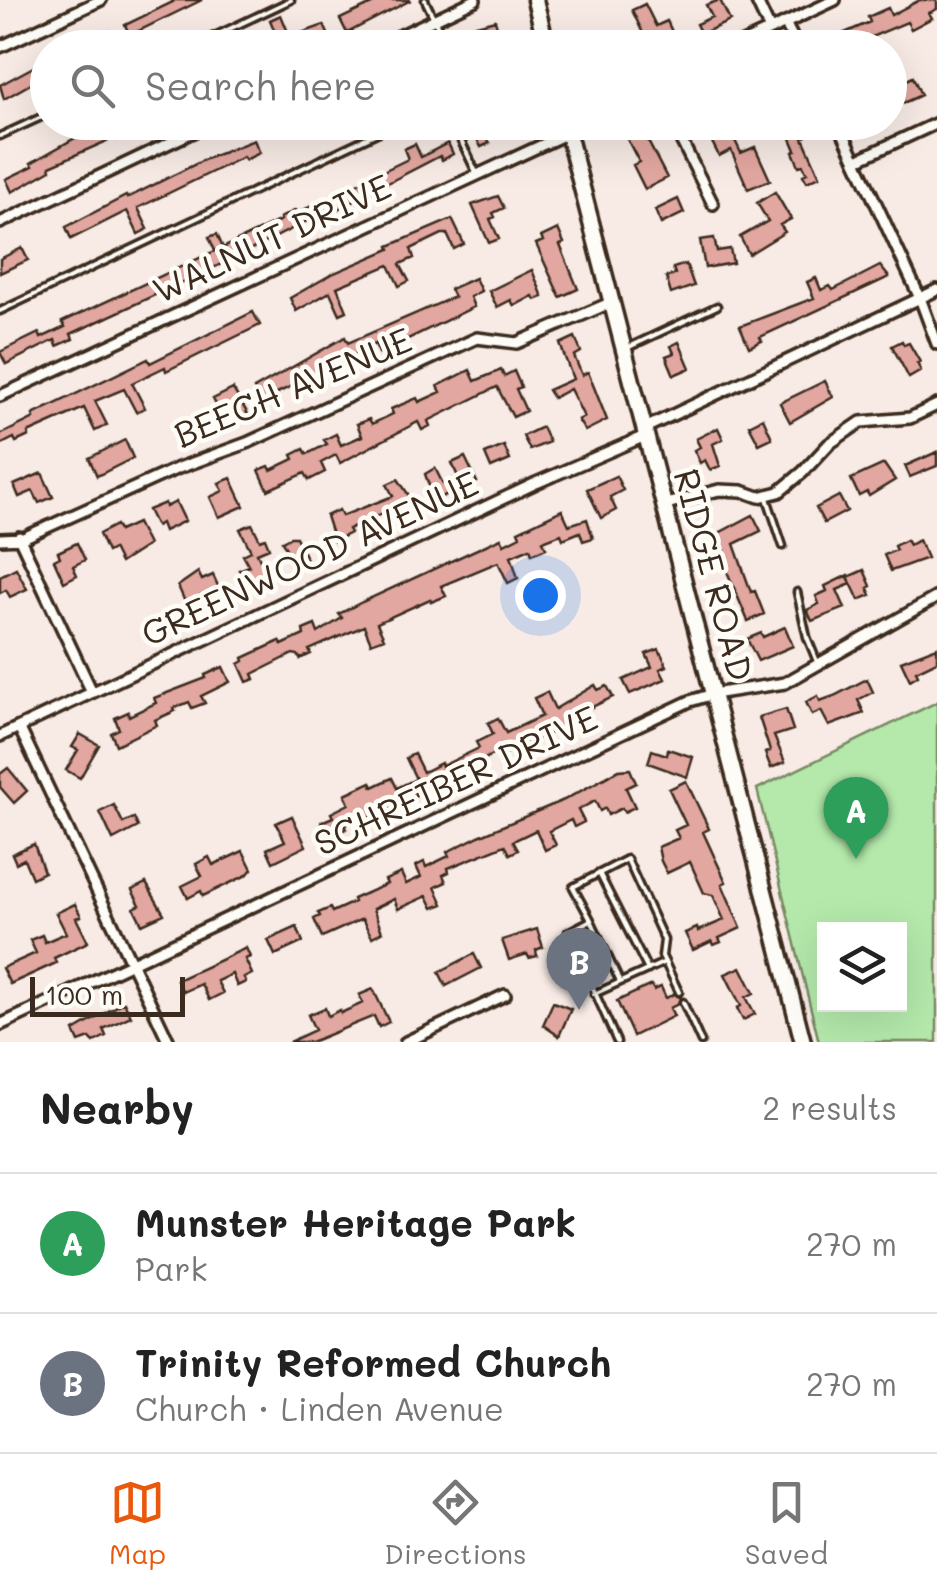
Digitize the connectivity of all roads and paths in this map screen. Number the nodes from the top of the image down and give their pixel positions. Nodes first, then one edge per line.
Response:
1 (102, 0) edge
2 (291, 0) edge
3 (425, 0) edge
4 (475, 0) edge
5 (535, 0) edge
6 (756, 0) edge
7 (834, 0) edge
8 (434, 19) junction
9 (785, 23) junction
10 (37, 30) edge
11 (228, 30) edge
12 (411, 30) edge
13 (439, 30) edge
14 (542, 30) edge
15 (770, 30) joint
16 (789, 30) edge
17 (30, 33) edge
18 (0, 47) edge
19 (30, 122) edge
20 (937, 122) edge
21 (0, 136) edge
22 (907, 136) edge
23 (176, 140) edge
24 (362, 140) edge
25 (460, 140) edge
26 (540, 140) edge
27 (570, 140) edge
28 (681, 140) edge
29 (847, 140) edge
30 (899, 140) edge
31 (857, 160) junction
32 (476, 173) junction
33 (713, 204) dead end
34 (0, 223) edge
35 (937, 290) edge
36 (920, 298) junction
37 (610, 303) junction
38 (717, 306) dead end
39 (0, 311) edge
40 (937, 344) edge
41 (622, 350) junction
42 (0, 396) edge
43 (937, 405) edge
44 (644, 432) junction
45 (766, 495) junction
46 (663, 505) junction
47 (2, 534) edge
48 (19, 538) junction
49 (783, 546) dead end
50 (797, 592) dead end
51 (937, 597) edge
52 (818, 664) junction
53 (92, 692) junction
54 (713, 694) junction
55 (19, 728) junction
56 (0, 736) edge
57 (599, 873) junction
58 (591, 920) junction
59 (665, 962) junction
60 (132, 964) junction
61 (648, 970) junction
62 (620, 982) junction
63 (679, 992) dead end
64 (594, 994) junction
65 (505, 995) dead end
66 (683, 1002) dead end
67 (0, 1025) edge
68 (168, 1042) edge
69 (406, 1042) edge
70 (616, 1042) edge
71 (700, 1042) edge
72 (803, 1042) edge

1 - 10 street
2 - 11 lane
3 - 8 lane
4 - 8 street
5 - 14 main road
6 - 15 street
7 - 9 street
8 - 12 street
8 - 13 lane
9 - 15 street
9 - 16 street
17 - 18 street
19 - 21 lane
20 - 22 street
23 - 34 street
24 - 39 lane
25 - 32 lane
26 - 32 street, WALNUT DRIVE
27 - 37 main road, RIDGE ROAD
28 - 33 street
29 - 31 street
30 - 31 street
31 - 36 street
32 - 42 street, WALNUT DRIVE
35 - 36 street, GREENWOOD AVENUE
36 - 40 street
36 - 44 street, GREENWOOD AVENUE
37 - 41 main road, RIDGE ROAD
37 - 48 street, BEECH AVENUE
38 - 41 lane
41 - 44 main road, RIDGE ROAD
43 - 45 street
44 - 46 main road, RIDGE ROAD
44 - 53 street, GREENWOOD AVENUE
45 - 46 street
45 - 49 lane
46 - 54 main road, RIDGE ROAD
47 - 48 street
48 - 53 street
50 - 52 lane
51 - 52 street, SCHREIBER DRIVE
52 - 54 street, SCHREIBER DRIVE
53 - 55 street, GREENWOOD AVENUE
54 - 60 street, SCHREIBER DRIVE
54 - 72 main road, RIDGE ROAD
55 - 56 street, GREENWOOD AVENUE
55 - 60 street
57 - 58 lane
57 - 59 lane
57 - 61 lane
58 - 62 lane
58 - 64 lane
59 - 61 lane
59 - 63 lane
60 - 67 street, SCHREIBER DRIVE
60 - 68 street
61 - 62 lane
62 - 64 lane
64 - 70 lane
65 - 69 street
66 - 71 lane

